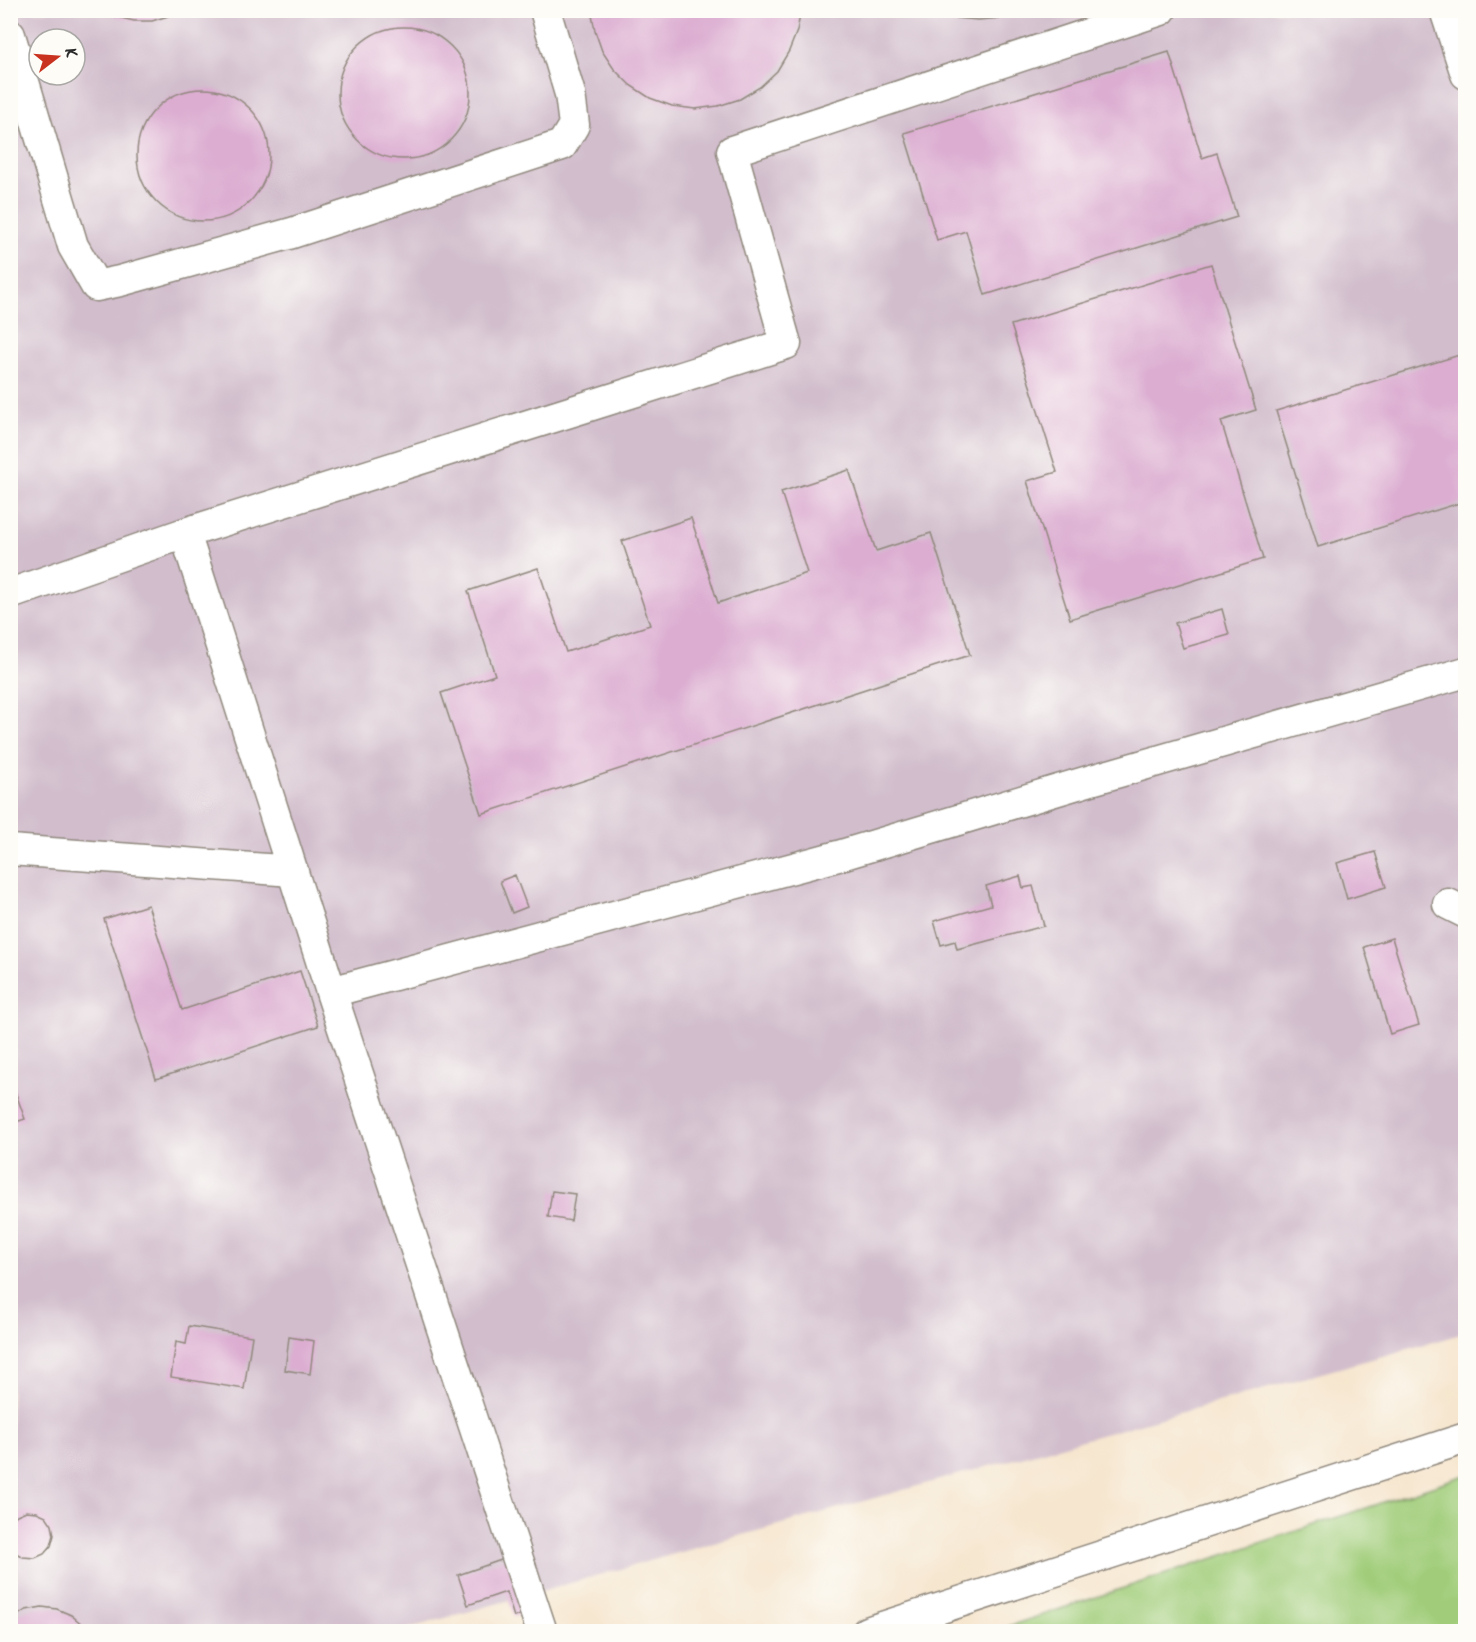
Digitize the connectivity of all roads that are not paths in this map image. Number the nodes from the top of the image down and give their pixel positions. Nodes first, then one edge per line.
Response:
1 (545, 10) edge
2 (1161, 10) edge
3 (1445, 10) edge
4 (10, 35) edge
5 (1466, 74) edge
6 (185, 533) junction
7 (10, 594) edge
8 (1466, 672) edge
9 (10, 850) edge
10 (293, 871) junction
11 (331, 992) junction
12 (1466, 1438) edge
13 (931, 1622) edge
14 (542, 1632) edge
15 (867, 1632) edge

1 - 4 lane
2 - 6 lane
3 - 5 lane
6 - 7 lane
6 - 10 lane
8 - 11 lane
9 - 10 lane
10 - 11 lane
11 - 14 lane
12 - 13 lane
13 - 15 lane

